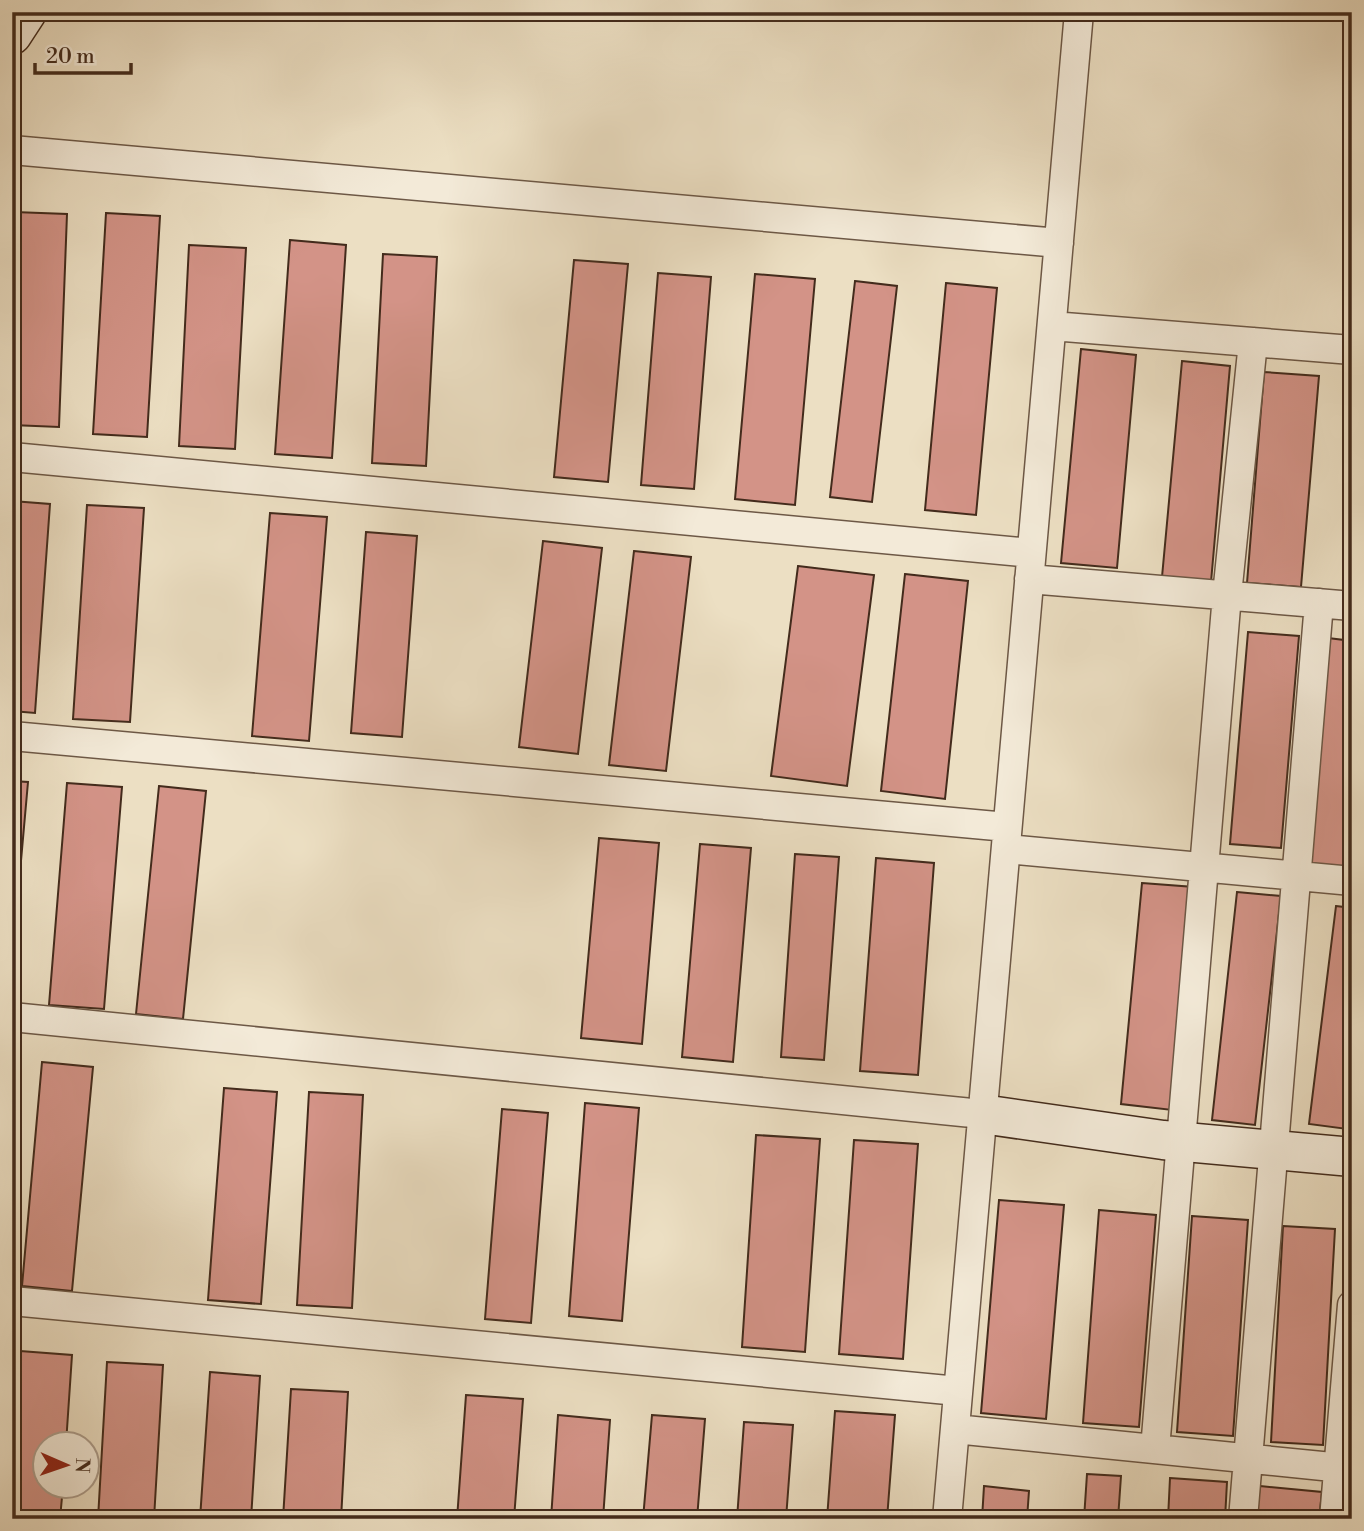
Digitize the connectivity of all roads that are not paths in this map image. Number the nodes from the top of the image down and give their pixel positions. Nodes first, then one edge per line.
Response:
1 (27, 12) edge
2 (1079, 12) edge
3 (12, 35) edge
4 (12, 150) edge
5 (1059, 243) junction
6 (1052, 327) junction
7 (1253, 342) junction
8 (1352, 350) edge
9 (12, 457) edge
10 (1030, 566) junction
11 (1227, 595) junction
12 (1319, 603) junction
13 (1352, 606) edge
14 (12, 736) edge
15 (1006, 838) junction
16 (1203, 867) junction
17 (1297, 876) junction
18 (1352, 881) edge
19 (12, 1017) edge
20 (982, 1114) junction
21 (1181, 1142) junction
22 (1273, 1150) junction
23 (1352, 1157) edge
24 (12, 1301) edge
25 (1352, 1305) edge
26 (958, 1391) junction
27 (955, 1429) junction
28 (1155, 1449) junction
29 (1248, 1458) junction
30 (1345, 1468) edge
31 (947, 1519) edge
32 (1243, 1519) edge
33 (1334, 1519) edge

1 - 3 street
2 - 5 street
4 - 5 street
5 - 6 street
6 - 7 street
6 - 10 street
7 - 8 street
7 - 11 street
9 - 10 street
10 - 11 street
10 - 15 street
11 - 12 street
11 - 16 street
12 - 13 street
12 - 17 street
14 - 15 street
15 - 16 street
15 - 20 street
16 - 17 street
16 - 21 street
17 - 18 street
17 - 22 street
19 - 20 street
20 - 21 street
20 - 26 street
21 - 22 street
21 - 28 street
22 - 23 street
22 - 29 street
24 - 26 street
25 - 30 street
26 - 27 street
27 - 28 street
27 - 31 street
28 - 29 street
29 - 30 street
29 - 32 street
30 - 33 street

